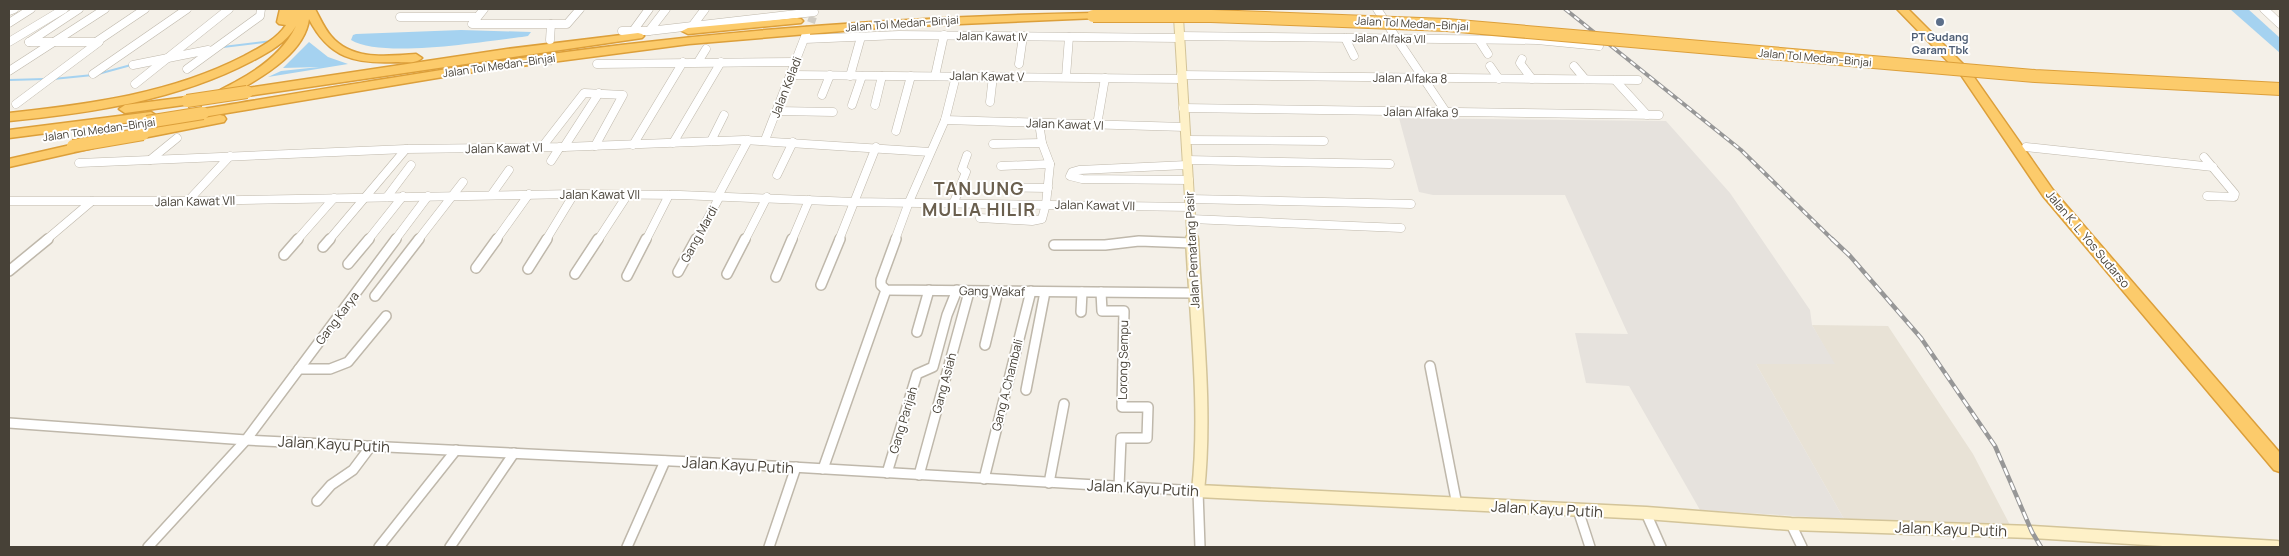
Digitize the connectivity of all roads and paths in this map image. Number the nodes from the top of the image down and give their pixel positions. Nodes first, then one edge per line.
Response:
1 (14, 9) edge
2 (31, 9) edge
3 (64, 9) edge
4 (79, 9) edge
5 (105, 9) edge
6 (145, 9) edge
7 (187, 9) edge
8 (228, 9) edge
9 (261, 9) edge
10 (287, 9) edge
11 (296, 9) edge
12 (305, 9) edge
13 (310, 9) edge
14 (484, 9) edge
15 (580, 9) edge
16 (649, 9) edge
17 (666, 9) edge
18 (705, 9) edge
19 (1178, 9) edge
20 (1376, 9) edge
21 (1902, 9) edge
22 (1910, 9) edge
23 (2264, 9) edge
24 (1044, 11) junction
25 (9, 12) edge
26 (814, 13) edge
27 (1093, 13) junction
28 (400, 17) dead end
29 (476, 17) junction
30 (9, 23) edge
31 (551, 24) junction
32 (2280, 24) edge
33 (693, 25) junction
34 (622, 31) dead end
35 (633, 31) junction
36 (651, 33) junction
37 (806, 36) joint
38 (944, 36) junction
39 (1022, 36) junction
40 (861, 37) junction
41 (1069, 37) junction
42 (1179, 37) junction
43 (1345, 38) junction
44 (1397, 38) junction
45 (550, 40) tunnel mouth
46 (1479, 40) junction
47 (1506, 40) junction
48 (270, 41) junction
49 (9, 42) edge
50 (53, 42) junction
51 (96, 42) junction
52 (706, 44) junction
53 (1599, 46) dead end
54 (213, 48) junction
55 (1512, 50) dead end
56 (1488, 54) dead end
57 (170, 56) junction
58 (1354, 56) dead end
59 (1522, 59) dead end
60 (683, 62) junction
61 (698, 62) junction
62 (720, 62) junction
63 (796, 62) junction
64 (597, 64) dead end
65 (1018, 64) dead end
66 (133, 65) dead end
67 (1490, 66) dead end
68 (1574, 66) dead end
69 (187, 69) dead end
70 (9, 70) edge
71 (92, 74) dead end
72 (792, 75) junction
73 (830, 75) junction
74 (850, 76) junction
75 (862, 76) junction
76 (882, 76) junction
77 (911, 76) junction
78 (935, 76) junction
79 (956, 76) junction
80 (993, 76) junction
81 (1066, 77) junction
82 (1181, 77) junction
83 (1105, 78) junction
84 (1425, 78) junction
85 (1499, 79) junction
86 (1532, 79) junction
87 (1585, 79) junction
88 (1615, 80) junction
89 (1638, 80) dead end
90 (2280, 82) edge
91 (135, 84) dead end
92 (2280, 89) edge
93 (599, 94) junction
94 (822, 96) dead end
95 (990, 102) dead end
96 (852, 105) dead end
97 (875, 105) dead end
98 (12, 108) edge
99 (1184, 108) junction
100 (93, 109) junction
101 (778, 110) junction
102 (833, 112) dead end
103 (1446, 112) junction
104 (1647, 115) junction
105 (1659, 115) dead end
106 (724, 116) dead end
107 (9, 118) edge
108 (945, 120) junction
109 (1039, 123) junction
110 (1097, 125) junction
111 (1185, 128) junction
112 (896, 131) dead end
113 (142, 132) junction
114 (9, 134) edge
115 (177, 138) dead end
116 (9, 140) edge
117 (748, 140) junction
118 (765, 140) junction
119 (1186, 140) junction
120 (1324, 141) dead end
121 (711, 142) junction
122 (792, 142) junction
123 (673, 143) junction
124 (1042, 143) junction
125 (993, 144) dead end
126 (633, 145) junction
127 (595, 146) junction
128 (542, 147) junction
129 (562, 147) junction
130 (876, 147) junction
131 (2026, 147) junction
132 (71, 148) junction
133 (406, 149) junction
134 (930, 152) junction
135 (9, 155) edge
136 (967, 155) dead end
137 (230, 156) junction
138 (2204, 157) dead end
139 (150, 160) junction
140 (551, 161) dead end
141 (9, 162) edge
142 (1187, 162) junction
143 (79, 163) dead end
144 (1050, 164) junction
145 (1390, 164) dead end
146 (411, 165) dead end
147 (1001, 166) dead end
148 (9, 167) edge
149 (2213, 167) junction
150 (509, 170) dead end
151 (776, 175) dead end
152 (1189, 180) junction
153 (463, 182) dead end
154 (995, 187) dead end
155 (1048, 188) junction
156 (492, 194) junction
157 (529, 194) junction
158 (574, 194) junction
159 (628, 194) junction
160 (669, 194) junction
161 (387, 196) junction
162 (402, 196) junction
163 (428, 196) junction
164 (453, 196) junction
165 (719, 196) junction
166 (2207, 196) dead end
167 (365, 197) junction
168 (334, 198) junction
169 (767, 198) junction
170 (809, 200) junction
171 (9, 201) edge
172 (92, 201) junction
173 (188, 201) junction
174 (854, 202) junction
175 (908, 202) junction
176 (954, 202) junction
177 (1046, 204) junction
178 (1411, 204) dead end
179 (1191, 208) junction
180 (980, 218) dead end
181 (1401, 228) dead end
182 (1191, 243) junction
183 (1054, 245) dead end
184 (323, 247) dead end
185 (284, 255) dead end
186 (348, 264) dead end
187 (476, 268) dead end
188 (528, 268) dead end
189 (9, 271) edge
190 (678, 272) dead end
191 (575, 274) dead end
192 (727, 274) dead end
193 (627, 276) dead end
194 (776, 277) dead end
195 (821, 285) dead end
196 (886, 290) junction
197 (929, 290) junction
198 (956, 290) junction
199 (998, 291) junction
200 (1031, 291) junction
201 (969, 292) dead end
202 (1045, 292) junction
203 (1082, 292) junction
204 (1101, 292) junction
205 (1194, 293) junction
206 (375, 296) dead end
207 (1081, 312) dead end
208 (386, 316) dead end
209 (917, 332) dead end
210 (985, 345) dead end
211 (1013, 363) junction
212 (1030, 364) junction
213 (1430, 366) dead end
214 (299, 369) junction
215 (1026, 390) dead end
216 (1064, 404) dead end
217 (9, 423) edge
218 (246, 440) junction
219 (371, 446) junction
220 (456, 450) junction
221 (514, 453) junction
222 (2280, 453) edge
223 (665, 461) junction
224 (2280, 466) edge
225 (796, 468) junction
226 (824, 469) junction
227 (887, 473) junction
228 (919, 475) junction
229 (984, 479) junction
230 (1049, 483) junction
231 (1119, 487) junction
232 (1198, 491) junction
233 (317, 501) dead end
234 (1458, 505) junction
235 (1578, 510) junction
236 (1646, 513) junction
237 (1791, 524) junction
238 (148, 547) edge
239 (379, 547) edge
240 (450, 547) edge
241 (627, 547) edge
242 (769, 547) edge
243 (1200, 547) edge
244 (1590, 547) edge
245 (1661, 547) edge
246 (1802, 547) edge
247 (2277, 547) edge

1 - 25 street
2 - 30 street
3 - 49 street
4 - 50 street
5 - 50 street
6 - 51 street
7 - 71 street
8 - 57 street
9 - 54 street
10 - 48 highway
11 - 48 highway
12 - 132 highway
13 - 36 highway
14 - 29 street
15 - 31 street
16 - 35 street
17 - 36 street
18 - 33 street
19 - 42 street, Jalan Pematang Pasir
20 - 44 street
21 - 224 highway, Jalan K. L. Yos Sudarso
22 - 131 highway, Jalan K. L. Yos Sudarso
23 - 32 street
24 - 27 highway, Jalan Tol Medan–Binjai
24 - 36 highway
24 - 114 highway, Jalan Tol Medan–Binjai
26 - 33 street
27 - 52 highway, Jalan Tol Medan–Binjai
27 - 90 highway, Jalan Tol Medan–Binjai
27 - 92 highway, Jalan Tol Medan–Binjai, bridge
28 - 29 street
29 - 31 street
31 - 45 street
33 - 36 street
34 - 35 street
35 - 36 street
36 - 100 highway, bridge
37 - 40 street, Jalan Kawat IV
37 - 63 street, Jalan Keladi
38 - 39 street, Jalan Kawat IV
38 - 40 street, Jalan Kawat IV
38 - 78 street
39 - 41 street, Jalan Kawat IV
39 - 65 street
40 - 74 street
41 - 42 street, Jalan Kawat IV
41 - 81 street
42 - 43 street, Jalan Alfaka VII
42 - 82 street, Jalan Pematang Pasir
43 - 44 street, Jalan Alfaka VII
43 - 58 street
44 - 46 street, Jalan Alfaka VII
44 - 84 street
46 - 47 street, Jalan Alfaka VII
46 - 56 street
47 - 53 street, Jalan Alfaka VII
47 - 55 street
48 - 98 highway
48 - 100 highway
50 - 51 street
50 - 70 street
51 - 98 street
52 - 61 street
52 - 113 highway
52 - 113 highway, Jalan Tol Medan–Binjai, bridge
54 - 57 street
54 - 69 street
57 - 66 street
57 - 91 street
59 - 86 street
60 - 61 street
60 - 64 street
60 - 126 street
61 - 62 street
62 - 63 street
62 - 123 street
63 - 72 street, Jalan Keladi
67 - 85 street
68 - 87 street
72 - 73 street, Jalan Kawat V
72 - 101 street, Jalan Keladi
73 - 74 street, Jalan Kawat V
73 - 94 street
74 - 75 street, Jalan Kawat V
75 - 76 street, Jalan Kawat V
75 - 96 street
76 - 77 street, Jalan Kawat V
76 - 97 street
77 - 78 street, Jalan Kawat V
77 - 112 street
78 - 79 street, Jalan Kawat V
79 - 80 street, Jalan Kawat V
79 - 108 street
80 - 81 street, Jalan Kawat V
80 - 95 street
81 - 83 street, Jalan Kawat V
82 - 83 street, Jalan Kawat V
82 - 84 street, Jalan Alfaka 8
82 - 99 street, Jalan Pematang Pasir
83 - 110 street
84 - 85 street, Jalan Alfaka 8
84 - 103 street
85 - 86 street, Jalan Alfaka 8
86 - 87 street, Jalan Alfaka 8
87 - 88 street, Jalan Alfaka 8
88 - 89 street, Jalan Alfaka 8
88 - 104 street
93 - 127 street
93 - 128 street
93 - 129 street
99 - 103 street, Jalan Alfaka 9
99 - 111 street, Jalan Pematang Pasir
100 - 107 highway
101 - 102 street
101 - 118 street, Jalan Keladi
103 - 104 street, Jalan Alfaka 9
104 - 105 street, Jalan Alfaka 9
106 - 121 street
108 - 109 street, Jalan Kawat VI
108 - 134 street
109 - 110 street, Jalan Kawat VI
109 - 124 street
110 - 111 street, Jalan Kawat VI
111 - 119 street, Jalan Pematang Pasir
113 - 116 highway, Jalan Tol Medan–Binjai
113 - 132 highway, bridge
113 - 148 highway
115 - 139 street
117 - 118 street, Jalan Kawat VI
117 - 121 street, Jalan Kawat VI
117 - 165 street, Gang Mardi
118 - 122 street, Jalan Kawat VI
119 - 120 street
119 - 142 street, Jalan Pematang Pasir
121 - 123 street, Jalan Kawat VI
122 - 130 street, Jalan Kawat VI
122 - 151 street
123 - 126 street, Jalan Kawat VI
124 - 125 street
124 - 144 street
126 - 127 street, Jalan Kawat VI
127 - 129 street, Jalan Kawat VI
128 - 129 street, Jalan Kawat VI
128 - 133 street, Jalan Kawat VI
129 - 140 street
130 - 134 street, Jalan Kawat VI
130 - 174 street
131 - 149 street
131 - 222 highway, Jalan K. L. Yos Sudarso
132 - 135 highway
132 - 141 highway
133 - 137 street, Jalan Kawat VI
133 - 167 street
134 - 175 street
136 - 176 street
137 - 139 street, Jalan Kawat VI
137 - 173 street
138 - 149 street
139 - 143 street, Jalan Kawat VI
142 - 145 street
142 - 152 street, Jalan Pematang Pasir
142 - 152 street
144 - 147 street
144 - 155 street
146 - 161 street
149 - 166 street
150 - 156 street
152 - 179 street, Jalan Pematang Pasir
153 - 164 street
154 - 155 street
155 - 177 street
156 - 157 street, Jalan Kawat VII
156 - 164 street, Jalan Kawat VII
157 - 158 street, Jalan Kawat VII
157 - 187 street
158 - 159 street, Jalan Kawat VII
158 - 188 street
159 - 160 street, Jalan Kawat VII
159 - 191 street
160 - 165 street, Jalan Kawat VII
160 - 193 street
161 - 162 street, Jalan Kawat VII
161 - 167 street, Jalan Kawat VII
162 - 163 street, Jalan Kawat VII
162 - 186 street
163 - 164 street, Jalan Kawat VII
163 - 214 street, Gang Karya
164 - 206 street
165 - 169 street, Jalan Kawat VII
165 - 190 street, Gang Mardi
167 - 168 street, Jalan Kawat VII
167 - 184 street
168 - 173 street, Jalan Kawat VII
168 - 185 street
169 - 170 street, Jalan Kawat VII
169 - 192 street
170 - 174 street, Jalan Kawat VII
170 - 194 street
171 - 172 street, Jalan Kawat VII
172 - 173 street, Jalan Kawat VII
172 - 189 street
174 - 175 street, Jalan Kawat VII
174 - 195 street
175 - 176 street, Jalan Kawat VII
175 - 196 street
176 - 177 street, Jalan Kawat VII
177 - 179 street, Jalan Kawat VII
177 - 180 street
178 - 179 street
179 - 181 street
179 - 182 street, Jalan Pematang Pasir
182 - 183 street
182 - 205 street, Jalan Pematang Pasir
196 - 197 street, Gang Wakaf
196 - 226 street
197 - 198 street, Gang Wakaf
197 - 209 street
198 - 199 street, Gang Wakaf
198 - 227 street, Gang Parijah
199 - 200 street, Gang Wakaf
199 - 210 street
200 - 202 street, Gang Wakaf
200 - 211 street, Gang A.Chambali
201 - 228 street, Gang Asiah
202 - 203 street, Gang Wakaf
202 - 212 street
203 - 204 street, Gang Wakaf
203 - 207 street
204 - 205 street, Gang Wakaf
204 - 231 street, Lorong Sempu
205 - 232 street, Jalan Pematang Pasir
208 - 214 street
211 - 212 street
211 - 229 street, Gang A.Chambali
212 - 215 street
213 - 234 street
214 - 218 street, Gang Karya
216 - 230 street
217 - 218 street, Jalan Kayu Putih
218 - 219 street, Jalan Kayu Putih
218 - 238 street
219 - 220 street, Jalan Kayu Putih
219 - 233 street
220 - 221 street, Jalan Kayu Putih
220 - 239 street
221 - 223 street, Jalan Kayu Putih
221 - 240 street
223 - 225 street, Jalan Kayu Putih
223 - 241 street
225 - 226 street, Jalan Kayu Putih
225 - 242 street
226 - 227 street, Jalan Kayu Putih
227 - 228 street, Jalan Kayu Putih
228 - 229 street, Jalan Kayu Putih
229 - 230 street, Jalan Kayu Putih
230 - 231 street, Jalan Kayu Putih
231 - 232 street, Jalan Kayu Putih
232 - 234 street, Jalan Kayu Putih
232 - 243 street
234 - 235 street, Jalan Kayu Putih
235 - 236 street, Jalan Kayu Putih
235 - 244 street
236 - 237 street, Jalan Kayu Putih
236 - 245 street
237 - 246 street
237 - 247 street, Jalan Kayu Putih

